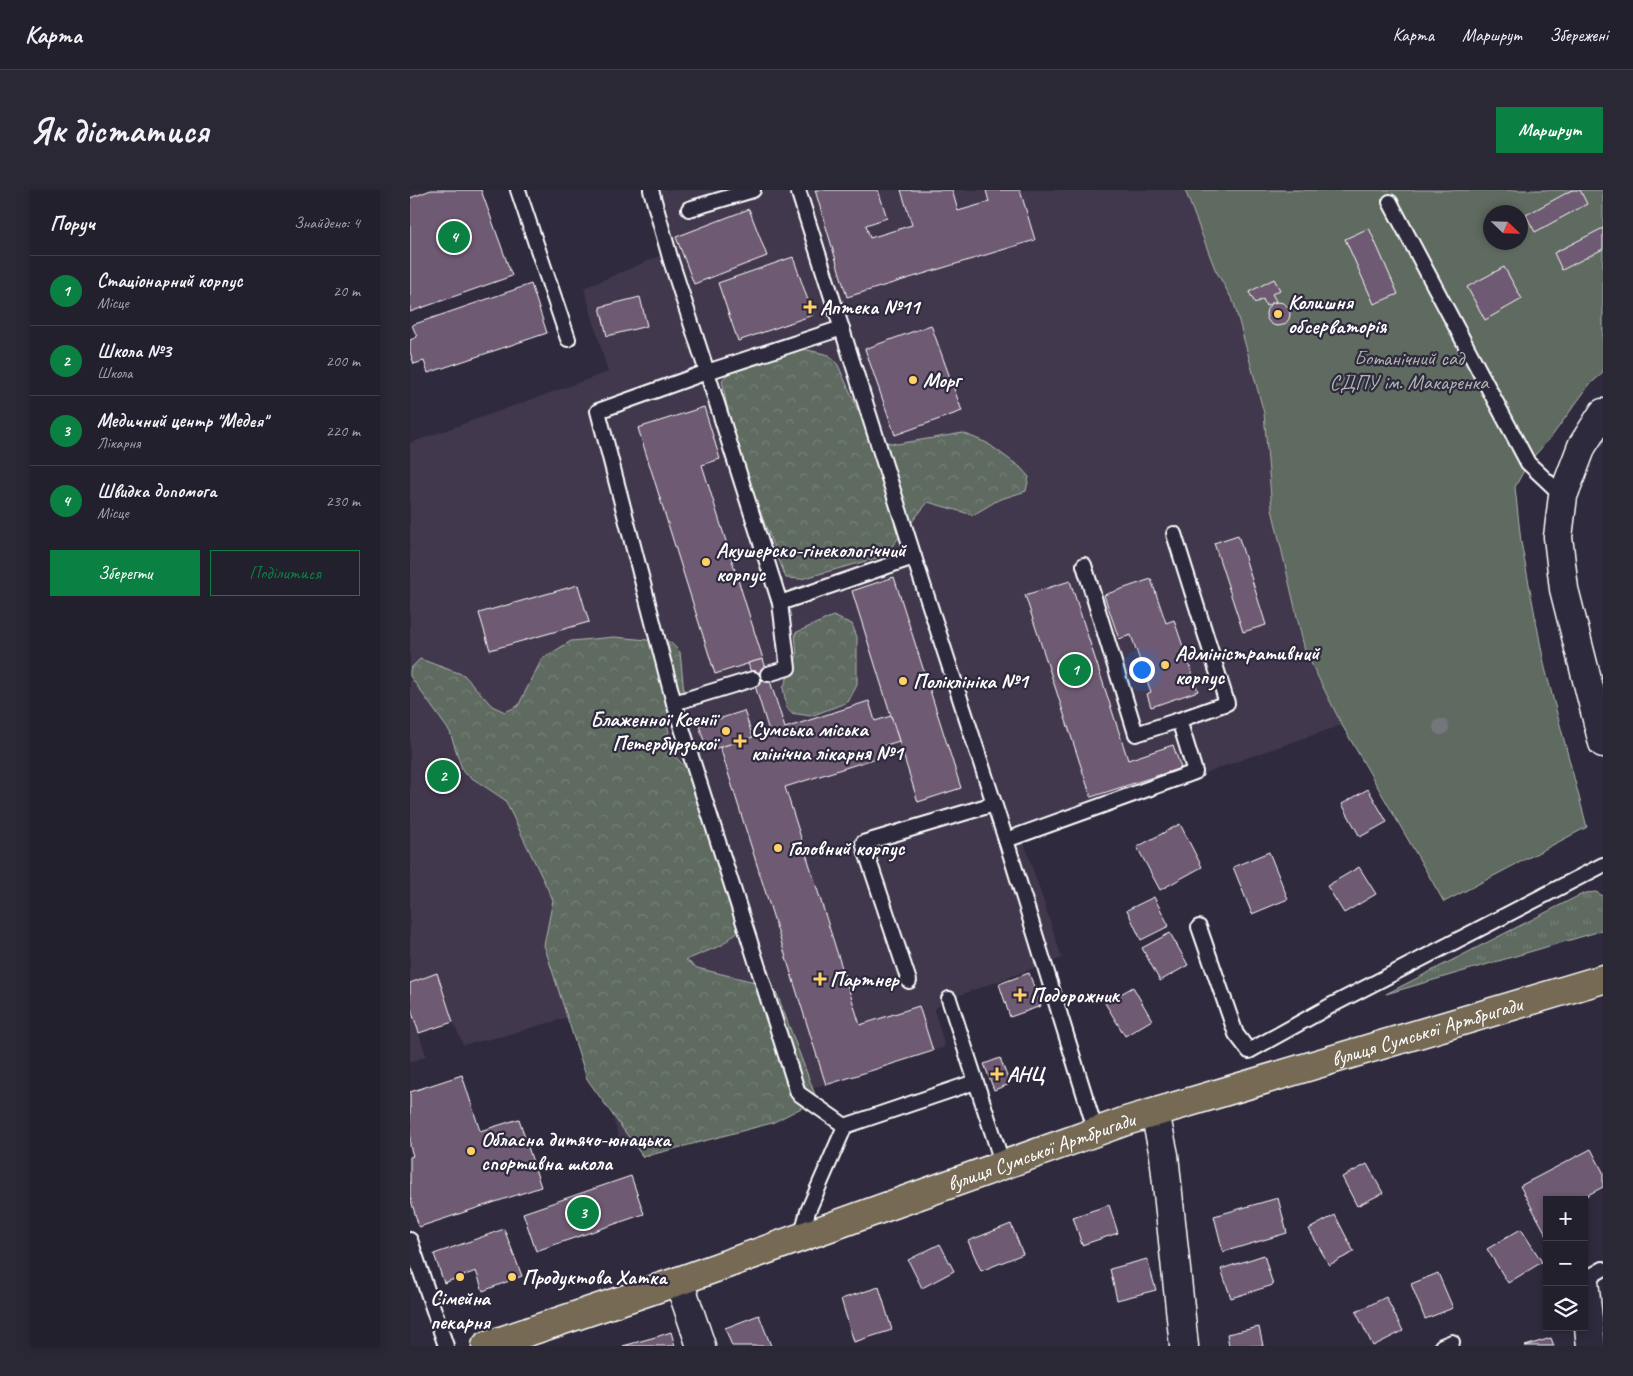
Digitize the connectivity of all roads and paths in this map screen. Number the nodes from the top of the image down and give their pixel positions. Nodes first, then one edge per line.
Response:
1 (518, 190) edge
2 (651, 190) edge
3 (752, 190) edge
4 (798, 190) edge
5 (1390, 202) dead end
6 (689, 209) dead end
7 (842, 328) junction
8 (568, 339) dead end
9 (707, 372) junction
10 (1603, 413) edge
11 (1563, 496) junction
12 (1174, 534) dead end
13 (914, 557) junction
14 (1084, 565) dead end
15 (780, 603) junction
16 (768, 674) dead end
17 (753, 679) dead end
18 (674, 704) junction
19 (1179, 720) junction
20 (1603, 743) edge
21 (994, 804) junction
22 (1006, 840) junction
23 (1603, 865) edge
24 (1199, 927) dead end
25 (1603, 979) edge
26 (909, 981) dead end
27 (949, 999) dead end
28 (975, 1082) junction
29 (1154, 1113) junction
30 (845, 1126) junction
31 (1096, 1132) junction
32 (1003, 1165) junction
33 (800, 1238) junction
34 (410, 1240) edge
35 (1603, 1269) edge
36 (1588, 1278) edge
37 (679, 1281) junction
38 (1585, 1286) edge
39 (446, 1346) edge
40 (486, 1346) edge
41 (701, 1346) edge
42 (1184, 1346) edge
43 (1591, 1346) edge

1 - 8 lane
2 - 9 lane
3 - 6 lane
4 - 7 lane
5 - 11 lane
7 - 9 lane
7 - 13 lane
9 - 15 lane
9 - 18 lane
10 - 11 street
11 - 20 street
12 - 19 lane
13 - 15 lane
13 - 21 lane
14 - 19 lane
15 - 16 lane
17 - 18 lane
18 - 30 lane
19 - 22 lane
21 - 22 lane
21 - 26 lane
22 - 31 lane
23 - 24 lane
25 - 29 main road, вулиця Сумської Артбригади
27 - 28 lane
28 - 30 lane
28 - 32 lane
29 - 31 main road, вулиця Сумської Артбригади
29 - 42 street
30 - 33 lane
31 - 32 main road, вулиця Сумської Артбригади
32 - 33 main road, вулиця Сумської Артбригади
33 - 37 main road, вулиця Сумської Артбригади
34 - 39 lane
35 - 36 lane
37 - 40 main road, вулиця Сумської Артбригади
37 - 41 street
38 - 43 street

